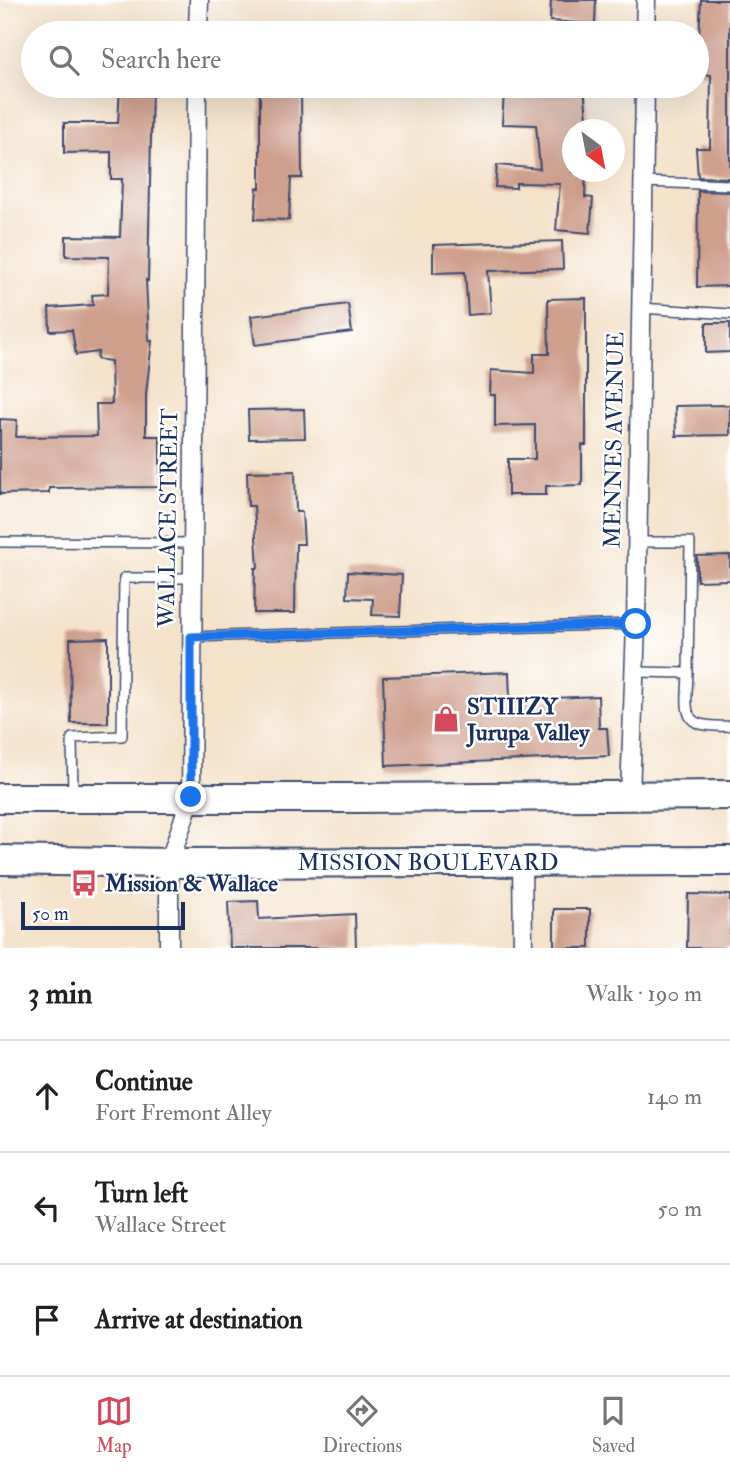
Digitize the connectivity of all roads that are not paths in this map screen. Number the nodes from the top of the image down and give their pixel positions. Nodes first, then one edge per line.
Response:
1 (198, 0) edge
2 (646, 0) edge
3 (198, 21) edge
4 (646, 21) edge
5 (197, 98) edge
6 (645, 98) edge
7 (643, 182) junction
8 (730, 185) edge
9 (641, 308) junction
10 (730, 314) edge
11 (0, 542) edge
12 (637, 542) junction
13 (192, 543) junction
14 (191, 579) junction
15 (636, 624) junction
16 (191, 637) junction
17 (635, 672) junction
18 (688, 673) junction
19 (730, 726) edge
20 (730, 795) edge
21 (631, 796) junction
22 (191, 797) junction
23 (0, 798) edge
24 (74, 798) junction
25 (0, 860) edge
26 (522, 861) junction
27 (730, 861) edge
28 (169, 863) junction
29 (169, 948) edge
30 (523, 948) edge

1 - 3 street
2 - 4 street
5 - 13 street, WALLACE STREET
6 - 7 street, MENNES AVENUE
7 - 8 lane
7 - 9 street, MENNES AVENUE
9 - 10 lane
9 - 12 street, MENNES AVENUE
11 - 13 lane
12 - 15 street, MENNES AVENUE
12 - 18 lane
13 - 14 street, WALLACE STREET
14 - 16 street, WALLACE STREET
14 - 24 lane
15 - 16 lane
15 - 17 street, MENNES AVENUE
16 - 22 street, WALLACE STREET
17 - 18 lane
17 - 21 street, MENNES AVENUE
18 - 19 lane
20 - 21 main road
21 - 22 main road
22 - 24 main road
22 - 28 street, WALLACE STREET
23 - 24 main road
25 - 28 main road, MISSION BOULEVARD
26 - 27 main road, MISSION BOULEVARD
26 - 28 main road, MISSION BOULEVARD
26 - 30 street
28 - 29 street, WALLACE STREET

